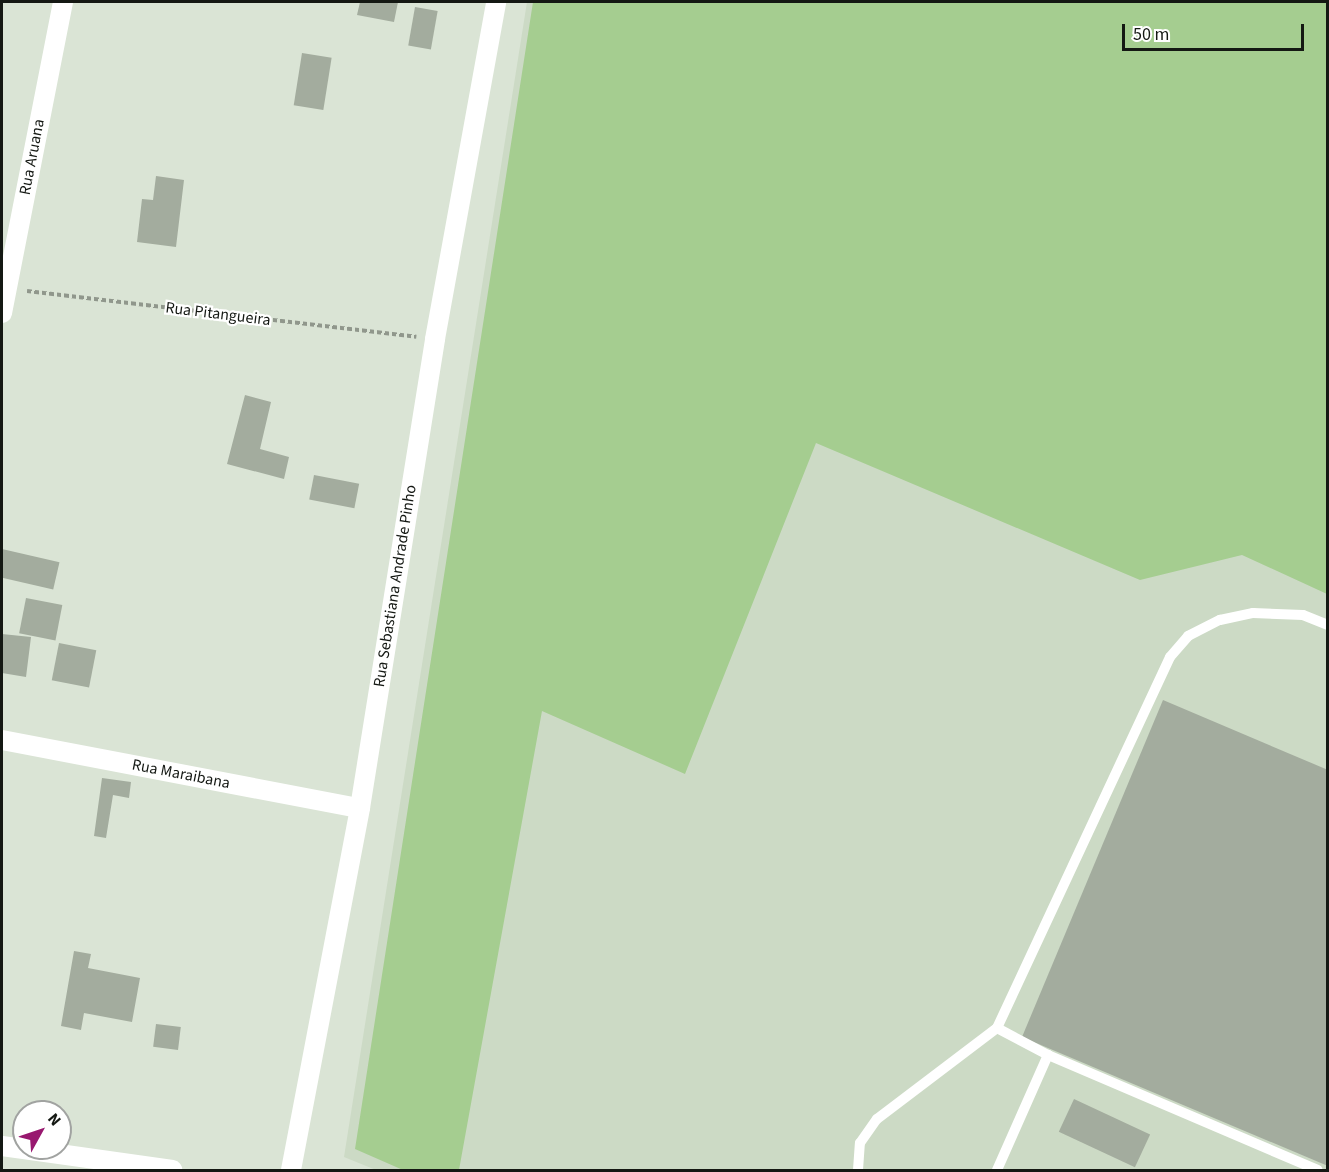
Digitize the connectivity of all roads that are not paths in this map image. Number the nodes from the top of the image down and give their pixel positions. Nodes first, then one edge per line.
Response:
1 (63, 2) edge
2 (496, 2) edge
3 (4, 288) edge
4 (2, 313) edge
5 (1328, 625) edge
6 (2, 740) edge
7 (360, 808) junction
8 (997, 1028) junction
9 (1048, 1055) junction
10 (2, 1146) edge
11 (172, 1170) edge
12 (291, 1170) edge
13 (858, 1170) edge
14 (997, 1170) edge
15 (1317, 1170) edge

1 - 3 street, Rua Aruana
2 - 7 street, Rua Sebastiana Andrade Pinho
3 - 4 street, Rua Aruana
5 - 8 lane
6 - 7 street, Rua Maraibana
7 - 12 street, Rua Sebastiana Andrade Pinho
8 - 9 lane
8 - 13 lane
9 - 14 lane
9 - 15 lane
10 - 11 street

